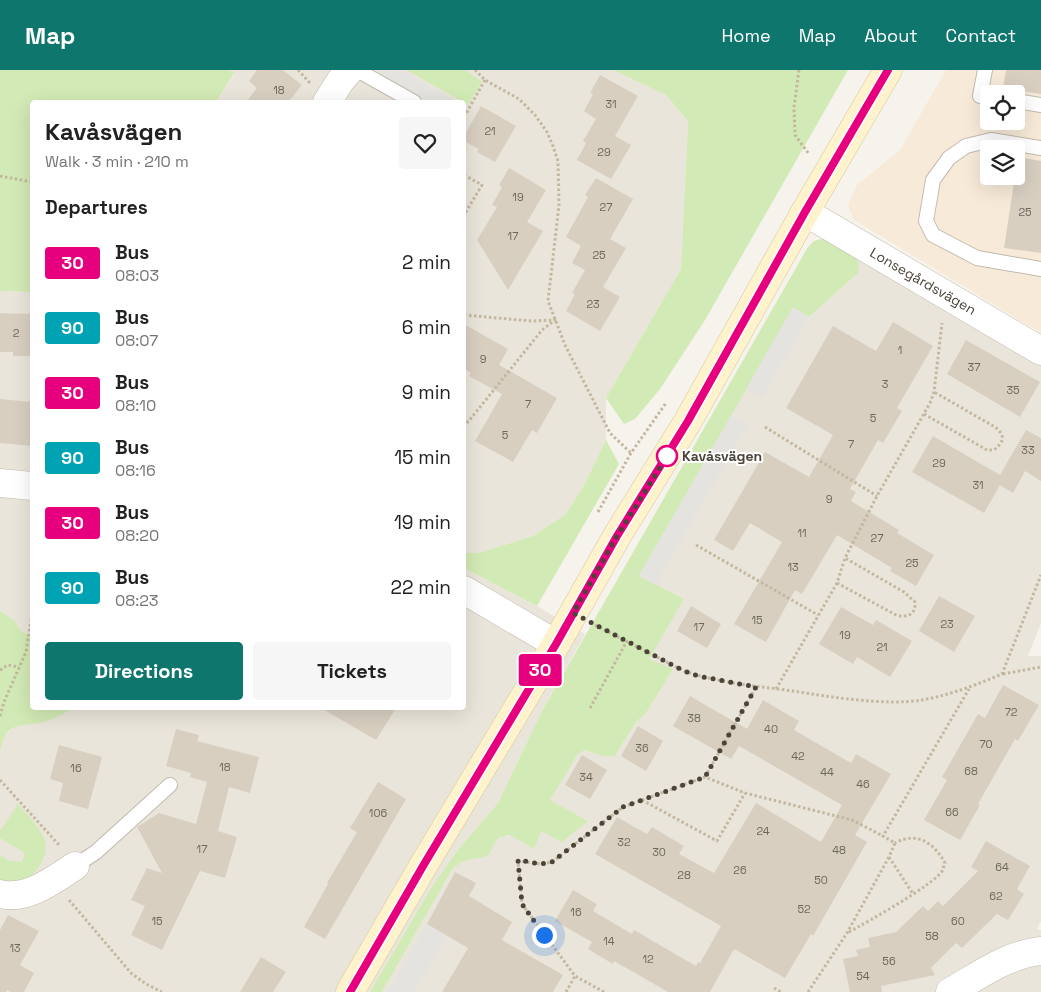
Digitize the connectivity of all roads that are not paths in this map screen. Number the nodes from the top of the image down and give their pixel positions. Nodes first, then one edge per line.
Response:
1 (350, 70) edge
2 (357, 70) edge
3 (888, 70) edge
4 (985, 70) edge
5 (982, 85) edge
6 (328, 100) edge
7 (410, 100) edge
8 (1025, 103) edge
9 (1041, 105) edge
10 (1041, 148) edge
11 (805, 212) junction
12 (1041, 269) edge
13 (1041, 351) edge
14 (0, 484) edge
15 (30, 486) edge
16 (466, 591) edge
17 (556, 644) junction
18 (170, 785) dead end
19 (75, 866) joint
20 (0, 894) edge
21 (1041, 951) edge
22 (350, 992) edge
23 (950, 992) edge

1 - 6 street
2 - 7 lane
3 - 11 street
4 - 5 lane
8 - 9 lane
10 - 12 lane
11 - 13 street, Lonsegårdsvägen
11 - 17 street
14 - 15 street
16 - 17 street
17 - 22 street
18 - 19 lane
19 - 20 street
21 - 23 street

